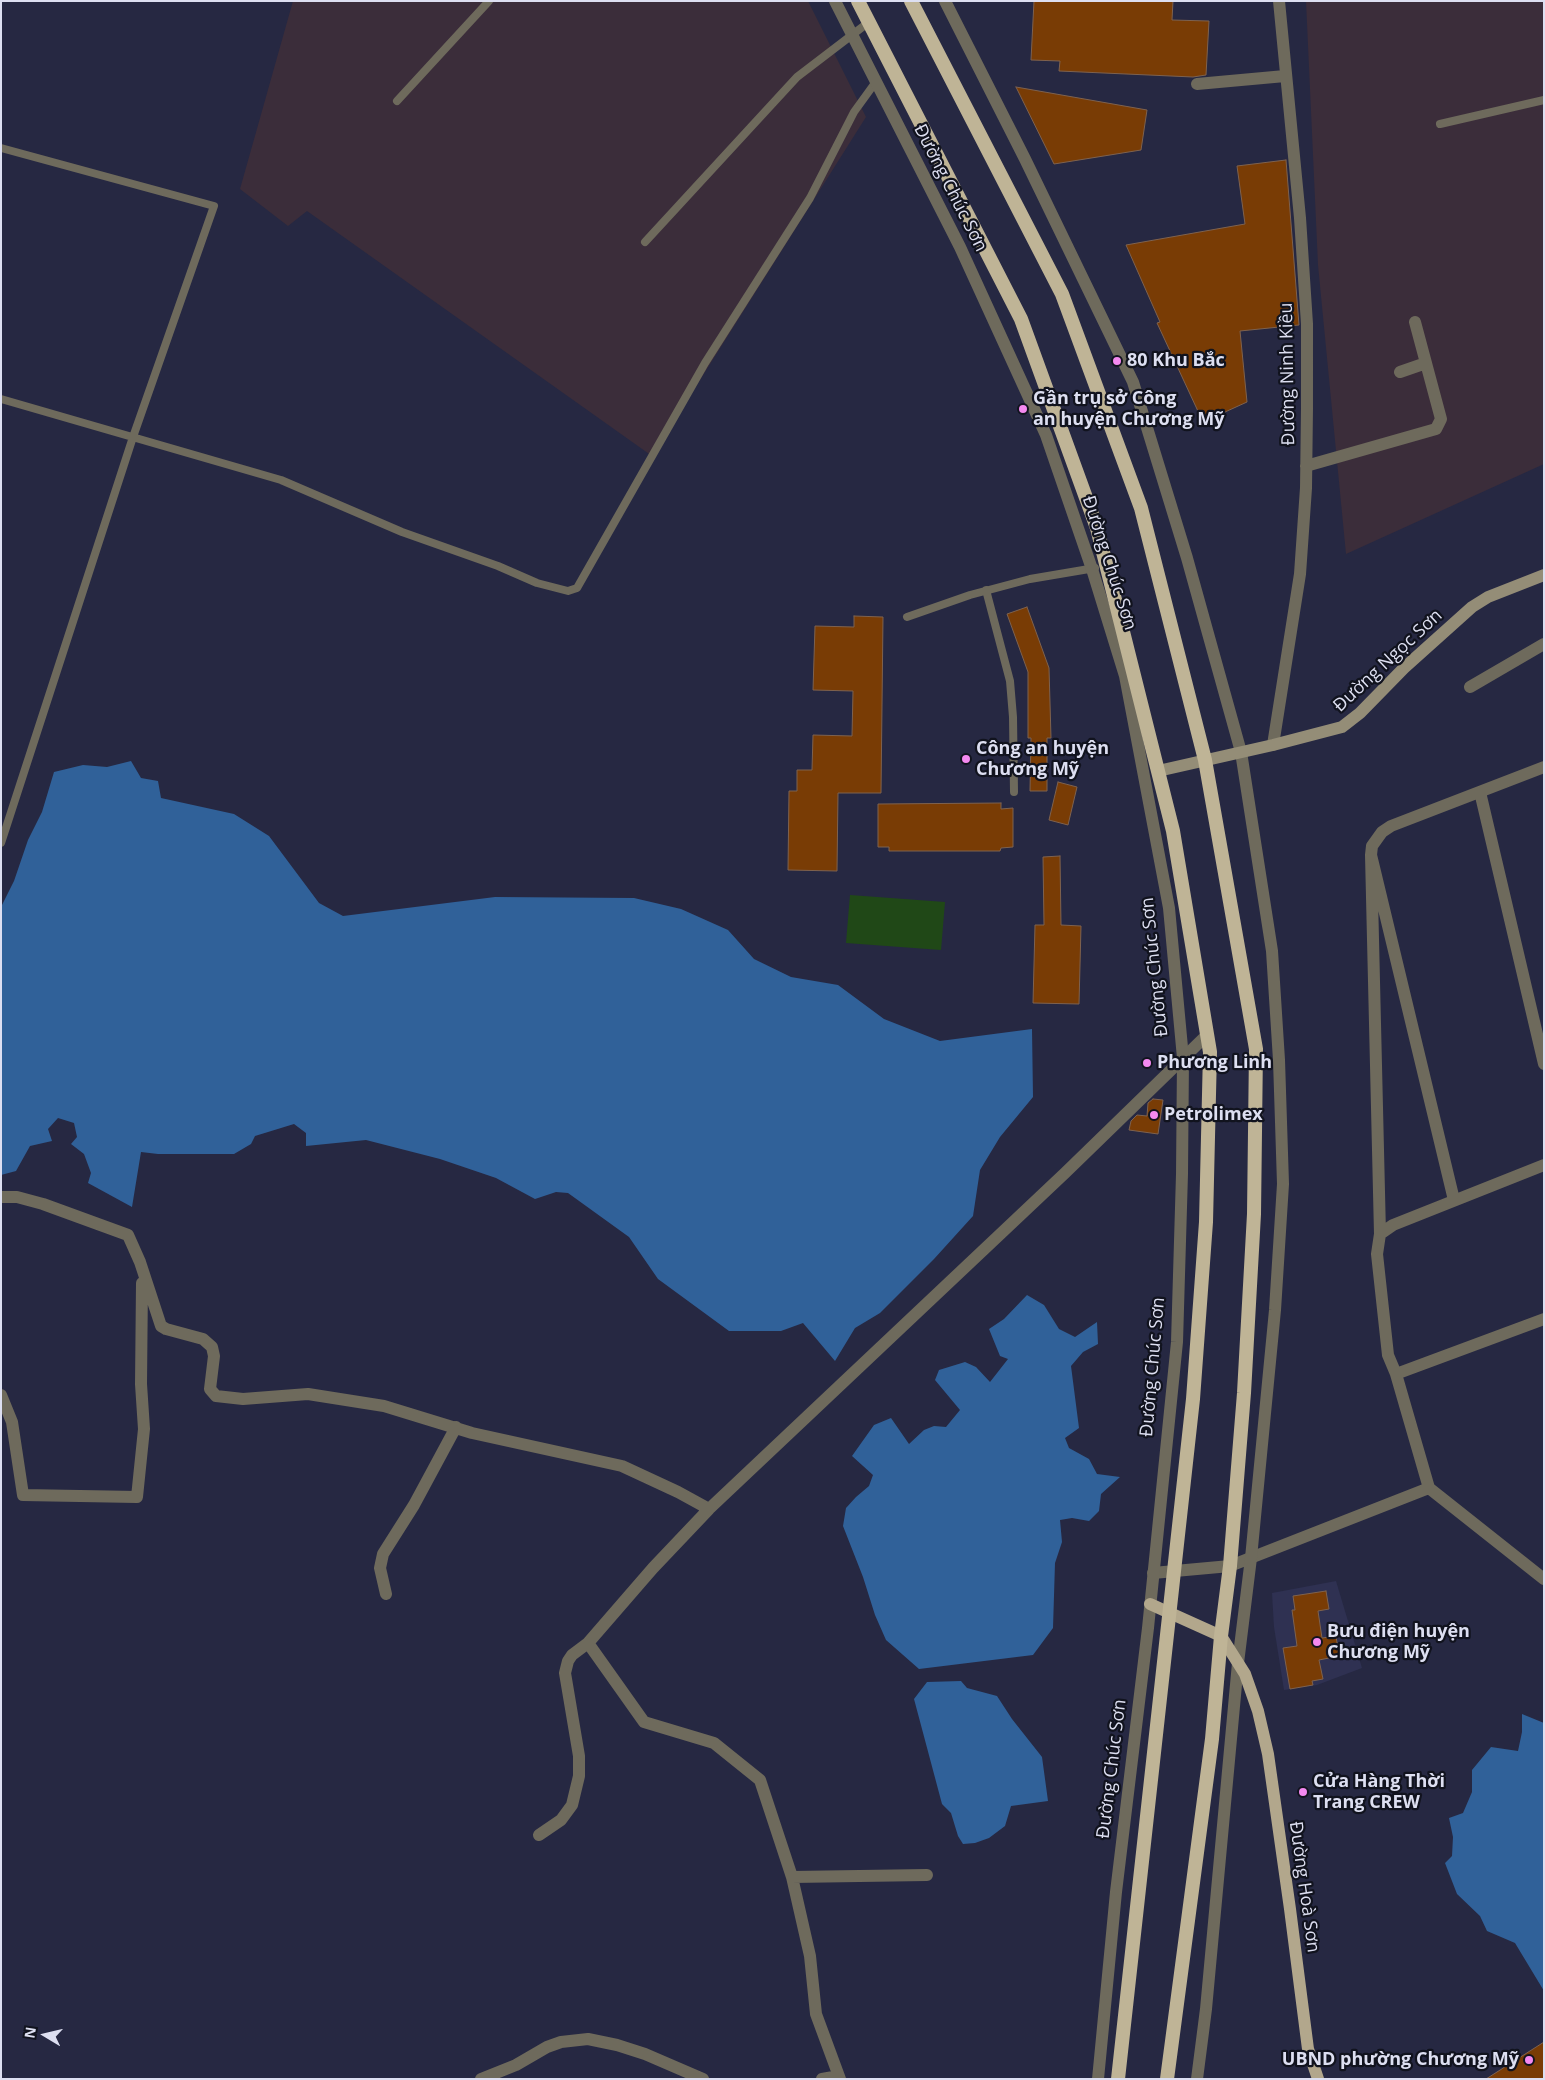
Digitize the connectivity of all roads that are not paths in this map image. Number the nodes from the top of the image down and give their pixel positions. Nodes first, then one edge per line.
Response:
1 (489, 1) edge
2 (835, 1) edge
3 (858, 1) edge
4 (912, 1) edge
5 (945, 1) edge
6 (1279, 1) edge
7 (869, 22) junction
8 (851, 35) junction
9 (1286, 76) junction
10 (875, 83) junction
11 (1197, 84) dead end
12 (1544, 100) edge
13 (397, 101) dead end
14 (1440, 124) dead end
15 (1, 148) edge
16 (646, 242) dead end
17 (1415, 322) dead end
18 (1426, 363) junction
19 (1400, 372) dead end
20 (1, 399) edge
21 (133, 438) junction
22 (1306, 466) junction
23 (1107, 566) junction
24 (1092, 569) junction
25 (1544, 575) edge
26 (986, 590) junction
27 (907, 617) dead end
28 (1544, 644) edge
29 (1470, 687) dead end
30 (1273, 745) junction
31 (1241, 752) junction
32 (1205, 760) junction
33 (1544, 767) edge
34 (1158, 771) junction
35 (1014, 792) dead end
36 (1480, 792) junction
37 (1, 843) edge
38 (1372, 855) junction
39 (1207, 1035) junction
40 (1183, 1058) junction
41 (1544, 1064) edge
42 (1544, 1165) edge
43 (1, 1197) edge
44 (1454, 1200) junction
45 (1380, 1234) junction
46 (142, 1271) junction
47 (1544, 1320) edge
48 (1396, 1374) junction
49 (1, 1395) edge
50 (456, 1428) junction
51 (1429, 1488) junction
52 (709, 1509) junction
53 (1251, 1558) junction
54 (1230, 1566) junction
55 (1175, 1571) junction
56 (1153, 1572) junction
57 (1544, 1579) edge
58 (386, 1594) dead end
59 (1150, 1604) junction
60 (1170, 1613) junction
61 (1221, 1636) junction
62 (588, 1643) junction
63 (1238, 1663) junction
64 (539, 1836) dead end
65 (927, 1874) dead end
66 (792, 1878) junction
67 (839, 2077) edge
68 (481, 2079) edge
69 (703, 2079) edge
70 (822, 2079) edge
71 (1098, 2079) edge
72 (1118, 2079) edge
73 (1167, 2079) edge
74 (1197, 2079) edge
75 (1318, 2079) edge

1 - 13 lane
2 - 8 street, Đường Chúc Sơn
3 - 7 highway, Đường Chúc Sơn
4 - 32 highway
5 - 31 street
6 - 9 street, Đường Ninh Kiều
7 - 8 lane
7 - 23 highway, Đường Chúc Sơn
8 - 10 street, Đường Chúc Sơn
8 - 16 lane
9 - 11 street
9 - 22 street, Đường Ninh Kiều
10 - 21 lane
10 - 24 street, Đường Chúc Sơn
12 - 14 lane
15 - 21 lane
17 - 18 street
18 - 19 street
18 - 22 street
20 - 21 lane
21 - 37 lane
22 - 30 street, Đường Ninh Kiều
23 - 24 lane
23 - 34 highway, Đường Chúc Sơn
24 - 26 lane
24 - 40 street, Đường Chúc Sơn
25 - 30 main road, Đường Ngọc Sơn
26 - 27 lane
26 - 35 lane
28 - 29 street
30 - 31 main road, Đường Ngọc Sơn
31 - 32 main road, Đường Ngọc Sơn
31 - 53 street
32 - 34 main road, Đường Ngọc Sơn
32 - 54 highway
33 - 36 street
34 - 39 highway, Đường Chúc Sơn
36 - 38 street
36 - 41 street
38 - 44 street
38 - 45 street
39 - 40 street
39 - 55 highway, Đường Chúc Sơn
40 - 52 street
40 - 56 street, Đường Chúc Sơn
42 - 44 street
43 - 46 street
44 - 45 street
45 - 48 street
46 - 49 street
46 - 50 street
47 - 48 street
48 - 51 street
50 - 52 street
50 - 58 street
51 - 53 street
51 - 57 street
52 - 62 street
53 - 54 street
53 - 63 street
54 - 55 street
54 - 61 highway
55 - 56 street
55 - 60 highway, Đường Chúc Sơn
56 - 59 street, Đường Chúc Sơn
59 - 60 main road
59 - 71 street, Đường Chúc Sơn
60 - 61 main road
60 - 72 highway, Đường Chúc Sơn
61 - 63 main road, Đường Hoà Sơn
61 - 73 highway
62 - 64 street
62 - 66 street
63 - 74 street
63 - 75 main road, Đường Hoà Sơn
65 - 66 street
66 - 67 street
67 - 70 street
68 - 69 street

